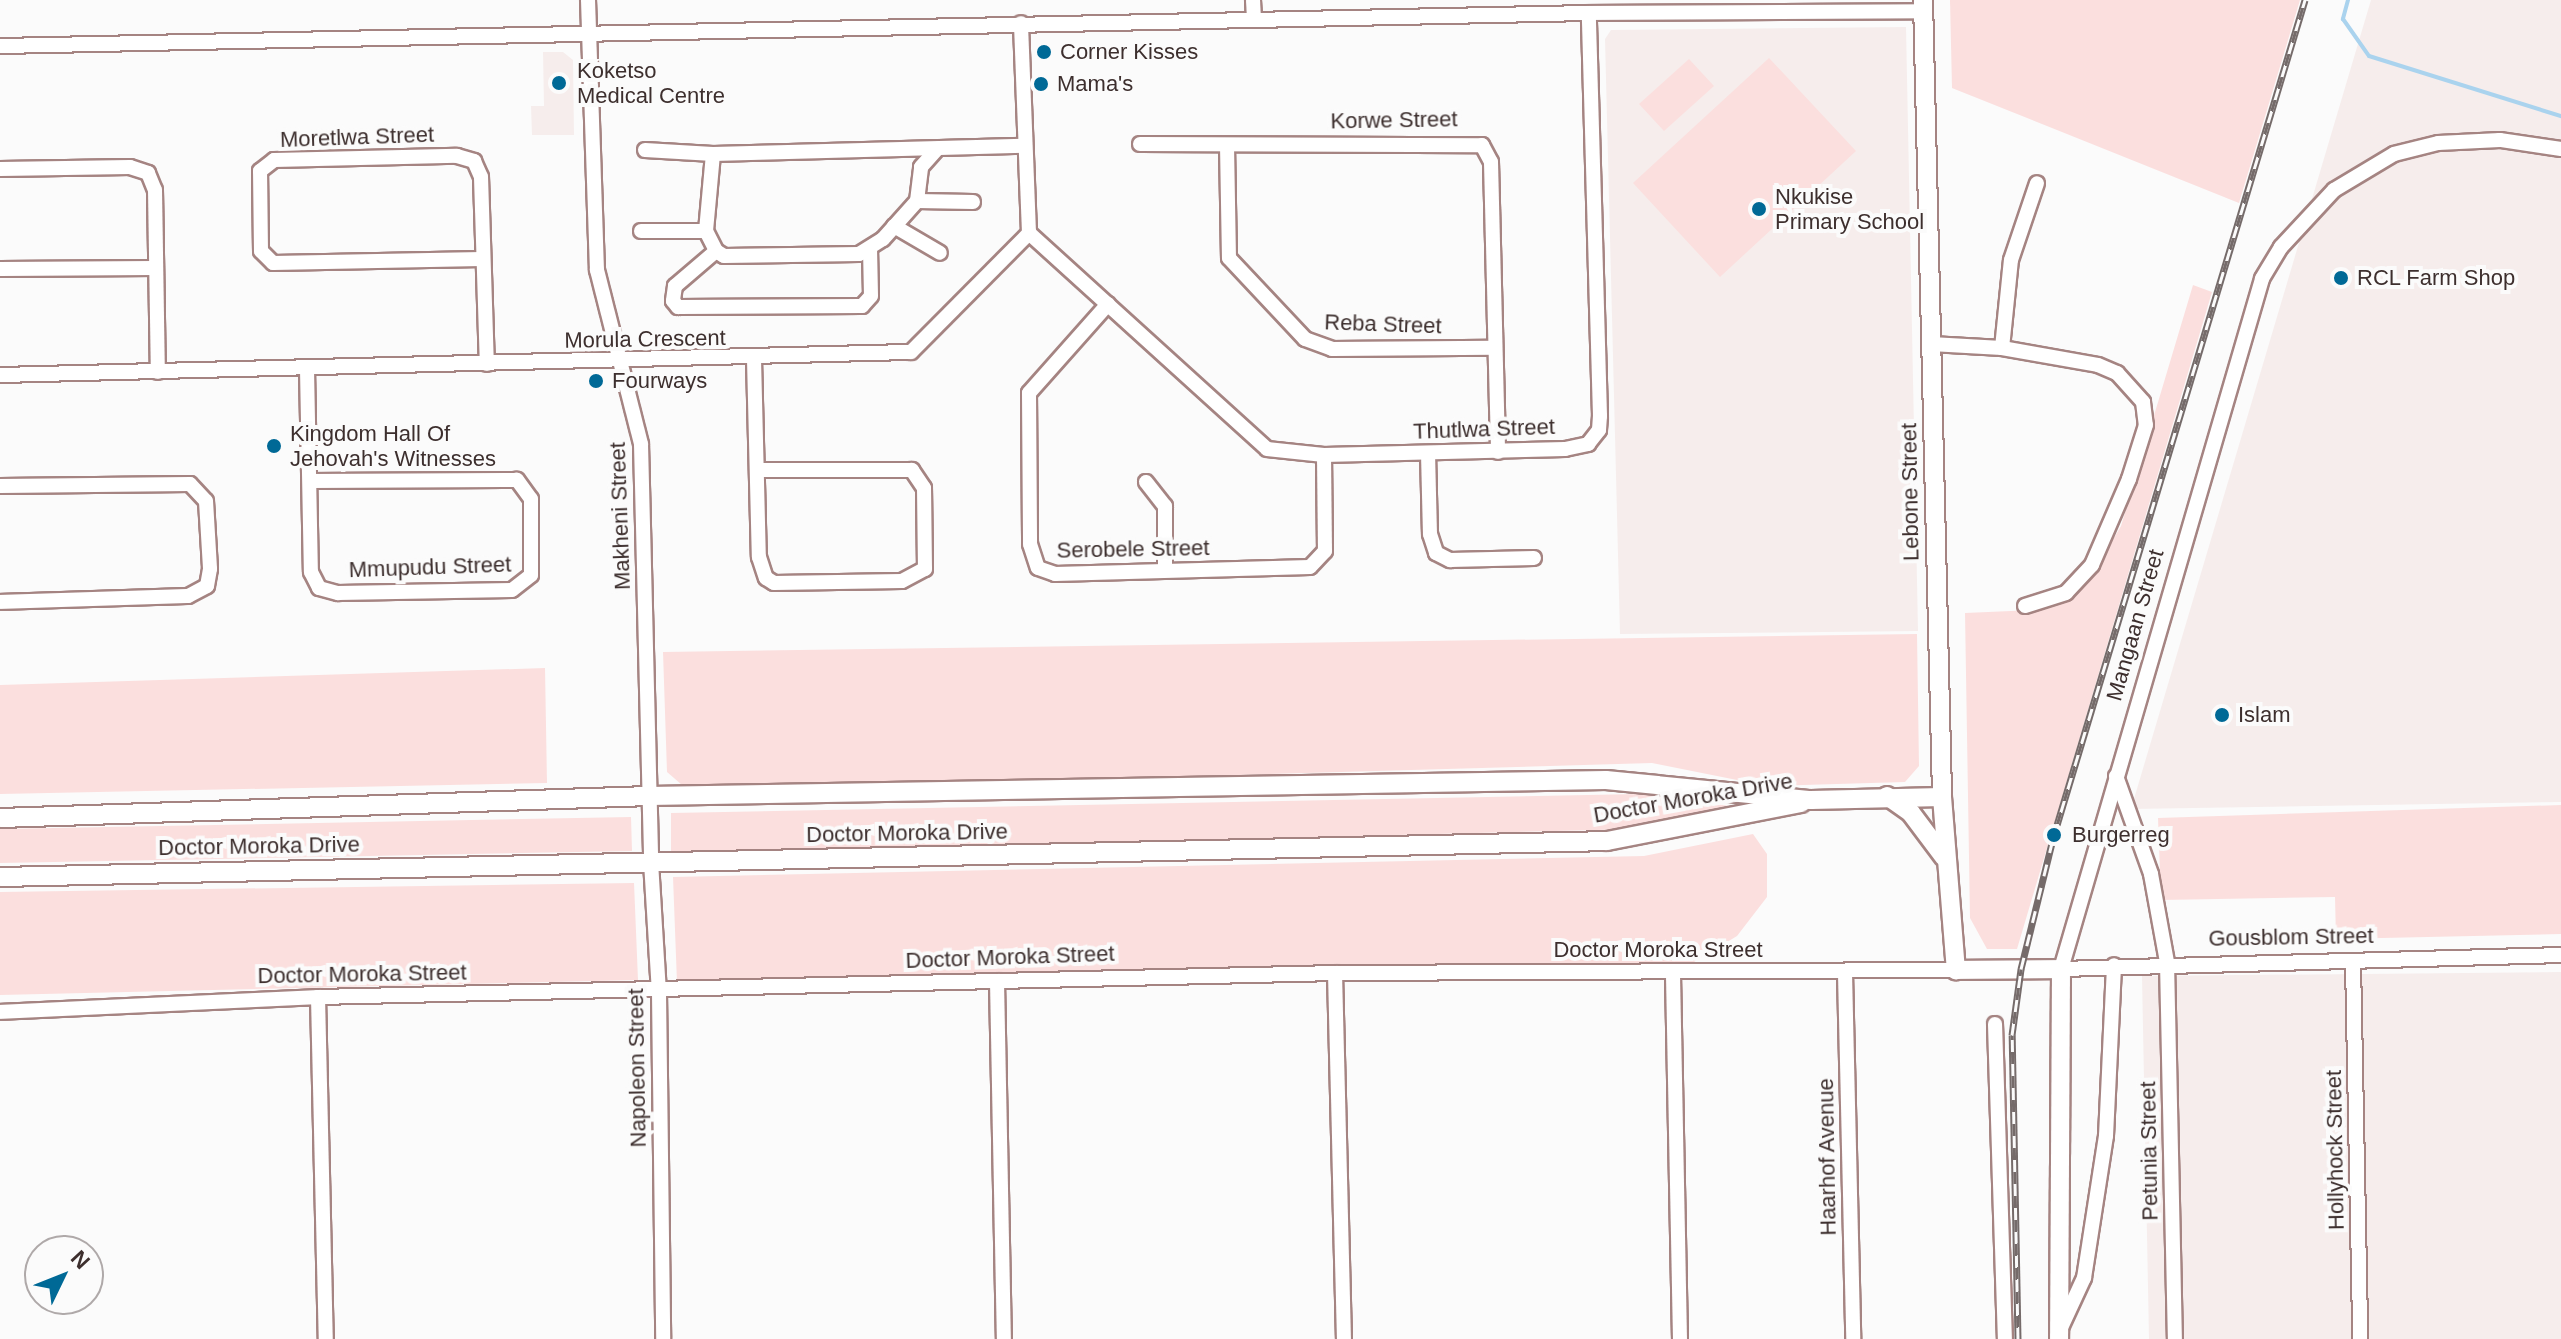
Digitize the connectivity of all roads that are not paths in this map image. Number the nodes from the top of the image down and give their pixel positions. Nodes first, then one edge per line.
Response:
1 (588, 0) edge
2 (1253, 0) edge
3 (1923, 6) edge
4 (1589, 13) junction
5 (1254, 19) junction
6 (1021, 23) junction
7 (588, 34) junction
8 (0, 46) edge
9 (1140, 144) dead end
10 (1227, 145) junction
11 (1024, 146) junction
12 (938, 148) junction
13 (2561, 149) edge
14 (645, 150) dead end
15 (713, 154) junction
16 (0, 169) edge
17 (2037, 183) dead end
18 (917, 201) junction
19 (973, 202) dead end
20 (894, 226) junction
21 (641, 231) dead end
22 (706, 231) junction
23 (1029, 233) junction
24 (870, 249) junction
25 (716, 251) junction
26 (940, 253) dead end
27 (482, 259) junction
28 (154, 268) junction
29 (0, 269) edge
30 (1108, 304) junction
31 (1931, 344) junction
32 (1494, 348) junction
33 (2002, 348) junction
34 (754, 359) junction
35 (619, 360) junction
36 (487, 364) junction
37 (307, 369) junction
38 (158, 372) junction
39 (0, 375) edge
40 (1498, 452) junction
41 (1428, 453) junction
42 (1324, 455) junction
43 (758, 470) junction
44 (310, 481) junction
45 (1146, 482) dead end
46 (0, 486) edge
47 (1534, 558) dead end
48 (1165, 570) junction
49 (0, 602) edge
50 (2025, 606) dead end
51 (2116, 776) junction
52 (649, 796) junction
53 (1887, 796) junction
54 (1942, 797) junction
55 (1811, 800) junction
56 (0, 818) edge
57 (1946, 860) junction
58 (651, 862) junction
59 (0, 877) edge
60 (2561, 955) edge
61 (2353, 961) junction
62 (2167, 962) junction
63 (2114, 965) junction
64 (2021, 969) joint
65 (2061, 969) junction
66 (1956, 970) junction
67 (1335, 973) junction
68 (1845, 973) junction
69 (1673, 975) junction
70 (997, 981) junction
71 (659, 993) junction
72 (318, 997) junction
73 (0, 1012) edge
74 (1995, 1024) dead end
75 (2059, 1335) edge
76 (326, 1339) edge
77 (663, 1339) edge
78 (1004, 1339) edge
79 (1344, 1339) edge
80 (1680, 1339) edge
81 (1853, 1339) edge
82 (2005, 1339) edge
83 (2175, 1339) edge
84 (2360, 1339) edge

1 - 7 street, Makheni Street
2 - 5 street
3 - 4 street, Lebone Street
3 - 31 street, Lebone Street
4 - 5 street, Lebone Street
4 - 40 street, Thutlwa Street
5 - 6 street, Lebone Street
6 - 7 street, Lebone Street
6 - 11 street
7 - 8 street, Lebone Street
7 - 35 street, Makheni Street
9 - 10 street, Korwe Street
10 - 32 street, Reba Street
10 - 32 street, Korwe Street
11 - 12 street
11 - 23 street
12 - 15 street
12 - 18 street
13 - 51 street, Mangaan Street
14 - 15 street
15 - 22 street
16 - 28 street
17 - 33 street
18 - 19 street
18 - 20 street
20 - 24 street
20 - 26 street
21 - 22 street
22 - 25 street
23 - 30 street, Thutlwa Street
23 - 34 street, Morula Crescent
24 - 25 street
24 - 25 street
27 - 27 street, Moretlwa Street
27 - 36 street, Moretlwa Street
28 - 29 street
28 - 38 street
30 - 42 street, Thutlwa Street
30 - 48 street, Serobele Street
31 - 33 street
31 - 54 street, Lebone Street
32 - 40 street, Korwe Street
33 - 50 street
34 - 35 street, Morula Crescent
34 - 43 street
35 - 36 street, Morula Crescent
35 - 52 street, Makheni Street
36 - 37 street, Morula Crescent
37 - 38 street, Morula Crescent
37 - 44 street, Mmupudu Street
38 - 39 street, Morula Crescent
40 - 41 street, Thutlwa Street
41 - 42 street, Thutlwa Street
41 - 47 street
42 - 48 street, Serobele Street
43 - 43 street
44 - 44 street, Mmupudu Street
45 - 48 street
46 - 49 street
51 - 62 street, Petunia Street
51 - 65 street, Mangaan Street
52 - 55 street, Doctor Moroka Drive
52 - 56 street, Doctor Moroka Drive
52 - 58 street, Napoleon Street
53 - 54 street, Doctor Moroka Drive
53 - 55 street, Doctor Moroka Drive
53 - 57 street
54 - 57 street, Lebone Street
55 - 58 street, Doctor Moroka Drive
57 - 66 street, Lebone Street
58 - 59 street, Doctor Moroka Drive
58 - 71 street, Napoleon Street
60 - 61 street, Gousblom Street
61 - 62 street, Gousblom Street
61 - 84 street, Hollyhock Street
62 - 63 street, Gousblom Street
62 - 83 street, Petunia Street
63 - 65 street, Gousblom Street
63 - 75 street
64 - 65 street, Gousblom Street
64 - 66 street, Doctor Moroka Street
65 - 75 street, Mangaan Street
66 - 68 street, Doctor Moroka Street
67 - 69 street, Doctor Moroka Street
67 - 70 street, Doctor Moroka Street
67 - 79 street
68 - 69 street, Doctor Moroka Street
68 - 81 street, Haarhof Avenue
69 - 80 street
70 - 71 street, Doctor Moroka Street
70 - 78 street
71 - 72 street, Doctor Moroka Street
71 - 77 street, Napoleon Street
72 - 73 street, Doctor Moroka Street
72 - 76 street
74 - 82 street

